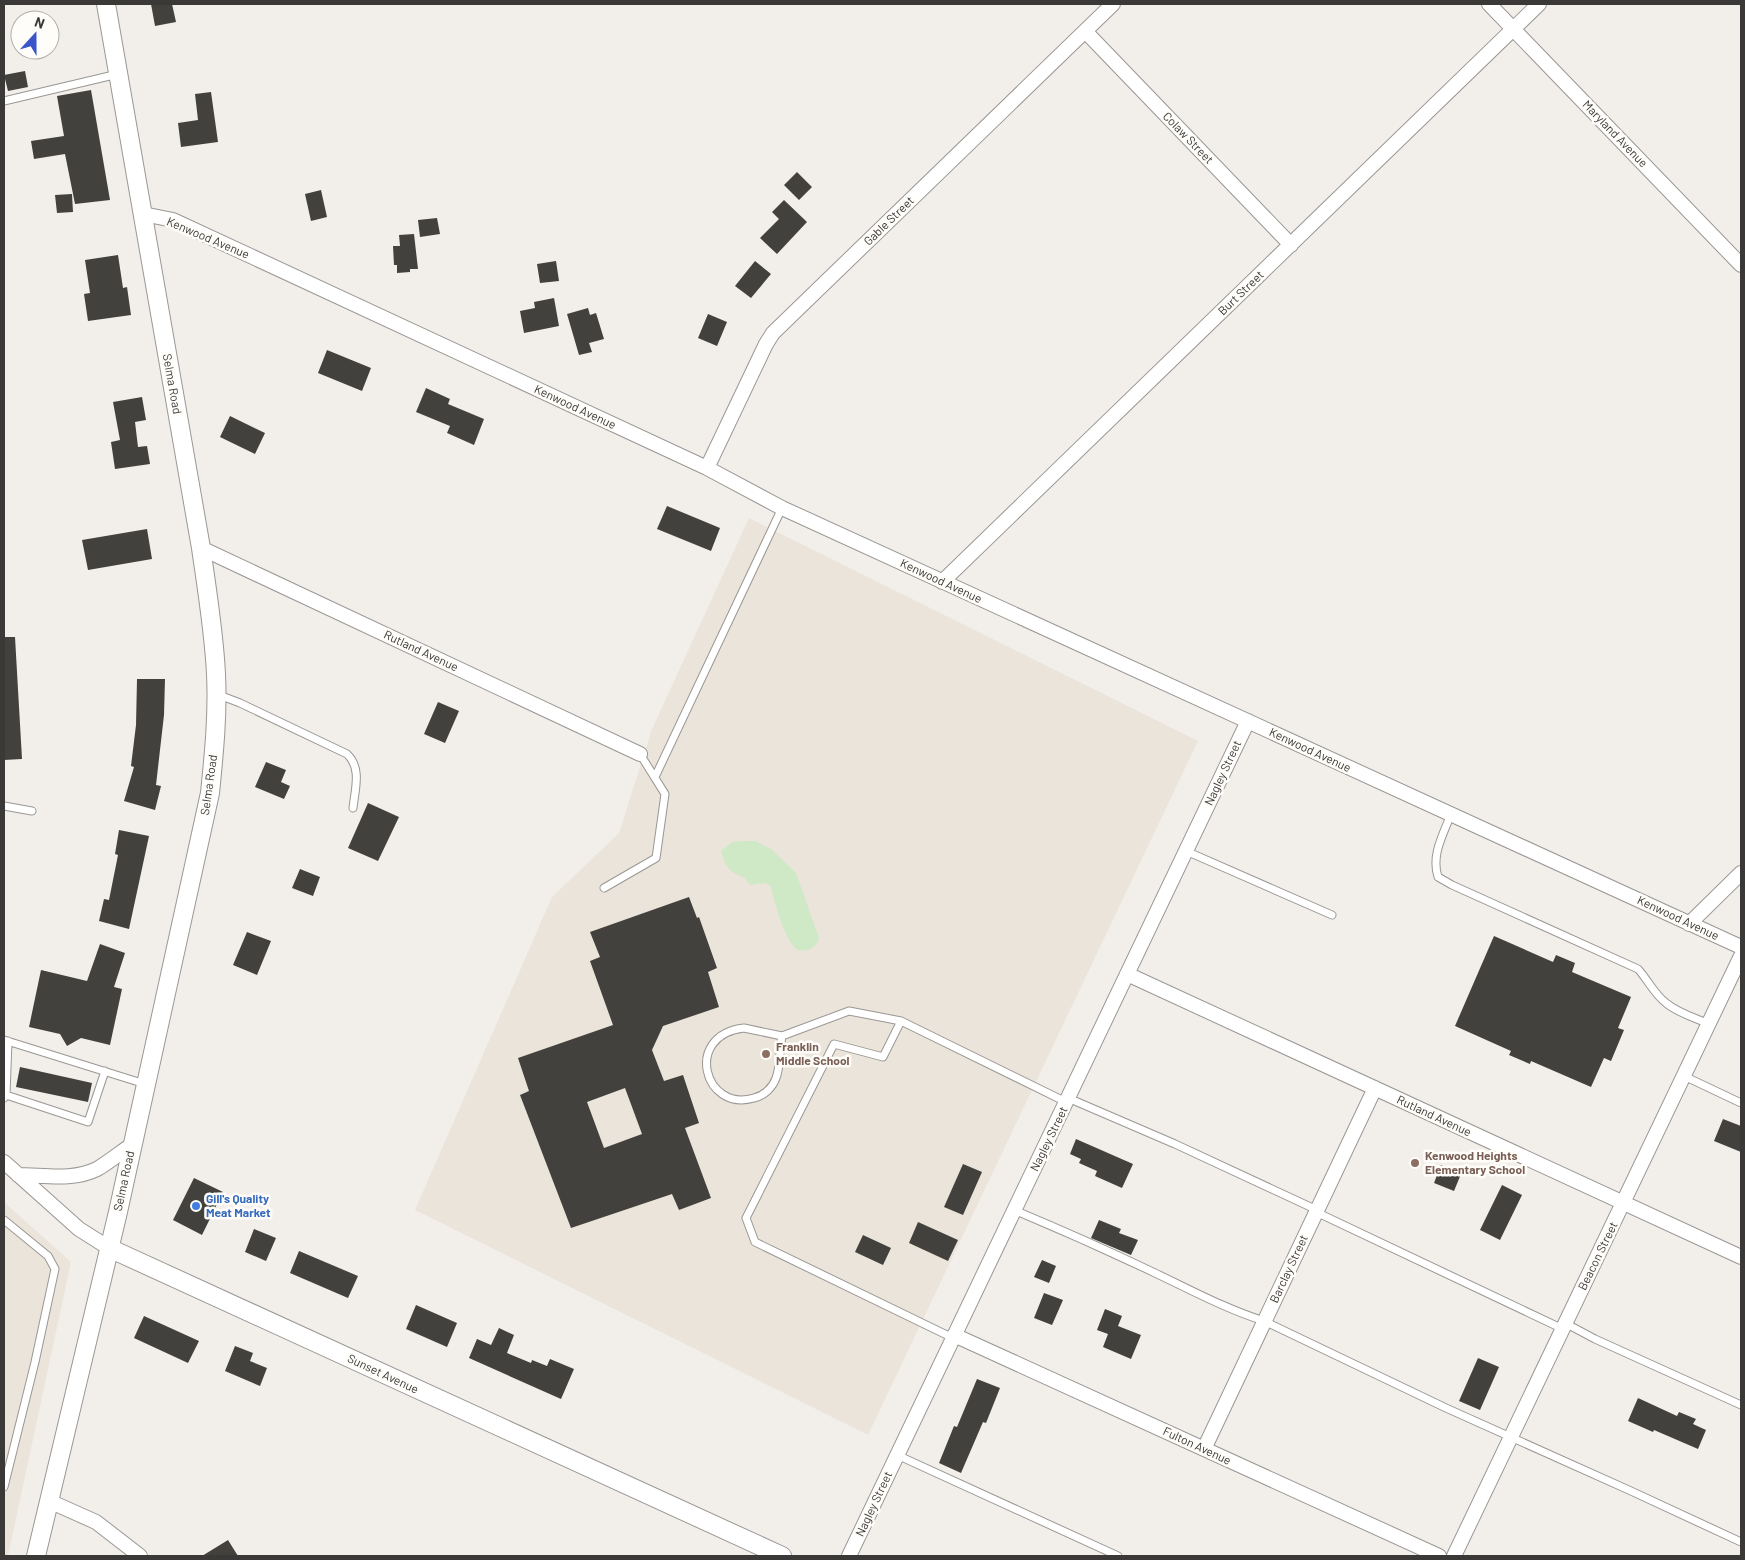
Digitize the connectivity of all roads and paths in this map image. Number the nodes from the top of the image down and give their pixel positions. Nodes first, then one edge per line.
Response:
1 (106, 4) edge
2 (1113, 4) edge
3 (1489, 4) edge
4 (1539, 4) edge
5 (1513, 29) junction
6 (1085, 31) junction
7 (118, 74) junction
8 (4, 101) edge
9 (143, 214) junction
10 (1291, 245) junction
11 (1741, 265) edge
12 (707, 468) junction
13 (782, 508) junction
14 (201, 548) junction
15 (942, 582) junction
16 (216, 694) junction
17 (1248, 721) junction
18 (640, 754) joint
19 (655, 778) junction
20 (4, 806) edge
21 (353, 808) dead end
22 (32, 811) dead end
23 (1451, 814) junction
24 (1186, 851) junction
25 (1741, 873) edge
26 (604, 888) dead end
27 (1332, 915) dead end
28 (1689, 924) junction
29 (1741, 947) edge
30 (1741, 956) edge
31 (1127, 974) junction
32 (901, 1020) junction
33 (1709, 1024) junction
34 (782, 1036) junction
35 (6, 1040) edge
36 (105, 1071) junction
37 (1684, 1076) junction
38 (146, 1084) junction
39 (1375, 1088) junction
40 (5, 1097) edge
41 (1067, 1100) junction
42 (1741, 1103) edge
43 (133, 1144) junction
44 (4, 1162) edge
45 (18, 1174) junction
46 (1624, 1203) junction
47 (1014, 1210) junction
48 (1316, 1211) junction
49 (4, 1220) edge
50 (109, 1248) junction
51 (1741, 1257) edge
52 (1264, 1321) junction
53 (1564, 1326) junction
54 (954, 1337) junction
55 (1741, 1405) edge
56 (1511, 1438) junction
57 (1204, 1449) junction
58 (897, 1455) junction
59 (4, 1487) edge
60 (49, 1501) junction
61 (1741, 1542) edge
62 (36, 1556) edge
63 (140, 1556) edge
64 (782, 1556) edge
65 (849, 1556) edge
66 (1118, 1556) edge
67 (1439, 1556) edge
68 (1454, 1556) edge

1 - 7 street, Selma Road
2 - 6 street, Gable Street
3 - 5 street, Maryland Avenue
4 - 5 street, Burt Street
5 - 10 street, Burt Street
5 - 11 street, Maryland Avenue
6 - 10 street, Colaw Street
6 - 12 street, Gable Street
7 - 8 lane
7 - 9 street, Selma Road
9 - 12 street, Kenwood Avenue
9 - 14 street, Selma Road
10 - 15 street, Burt Street
12 - 13 street, Kenwood Avenue
13 - 15 street, Kenwood Avenue
13 - 19 lane
14 - 16 street, Selma Road
14 - 18 street, Rutland Avenue
15 - 17 street, Kenwood Avenue
16 - 21 lane
16 - 38 street, Selma Road
17 - 23 street, Kenwood Avenue
17 - 24 street, Nagley Street
18 - 19 lane
19 - 26 lane
20 - 22 lane
23 - 28 street, Kenwood Avenue
23 - 33 lane
24 - 27 lane
24 - 31 street, Nagley Street
25 - 28 street
28 - 29 street, Kenwood Avenue
30 - 33 street, Beacon Street
31 - 39 street, Rutland Avenue
31 - 41 street, Nagley Street
32 - 34 lane
32 - 41 lane
32 - 54 lane
33 - 37 street, Beacon Street
34 - 34 lane
35 - 36 lane
35 - 40 lane
36 - 38 lane
36 - 40 lane
37 - 42 lane
37 - 46 street, Beacon Street
38 - 43 street, Selma Road
39 - 46 street, Rutland Avenue
39 - 48 street, Barclay Street
41 - 47 street, Nagley Street
41 - 48 lane
43 - 45 street
43 - 50 street, Selma Road
44 - 45 street, Sunset Avenue
45 - 50 street, Sunset Avenue
46 - 51 street, Rutland Avenue
46 - 53 street, Beacon Street
47 - 52 lane
47 - 54 street, Nagley Street
48 - 52 street, Barclay Street
48 - 53 lane
49 - 59 lane
50 - 60 street, Selma Road
50 - 64 street, Sunset Avenue
52 - 56 lane
52 - 57 street, Barclay Street
53 - 55 lane
53 - 56 street, Beacon Street
54 - 57 street, Fulton Avenue
54 - 58 street, Nagley Street
56 - 61 lane
56 - 68 street, Beacon Street
57 - 67 street, Fulton Avenue
58 - 65 street, Nagley Street
58 - 66 lane
60 - 62 street, Selma Road
60 - 63 street

